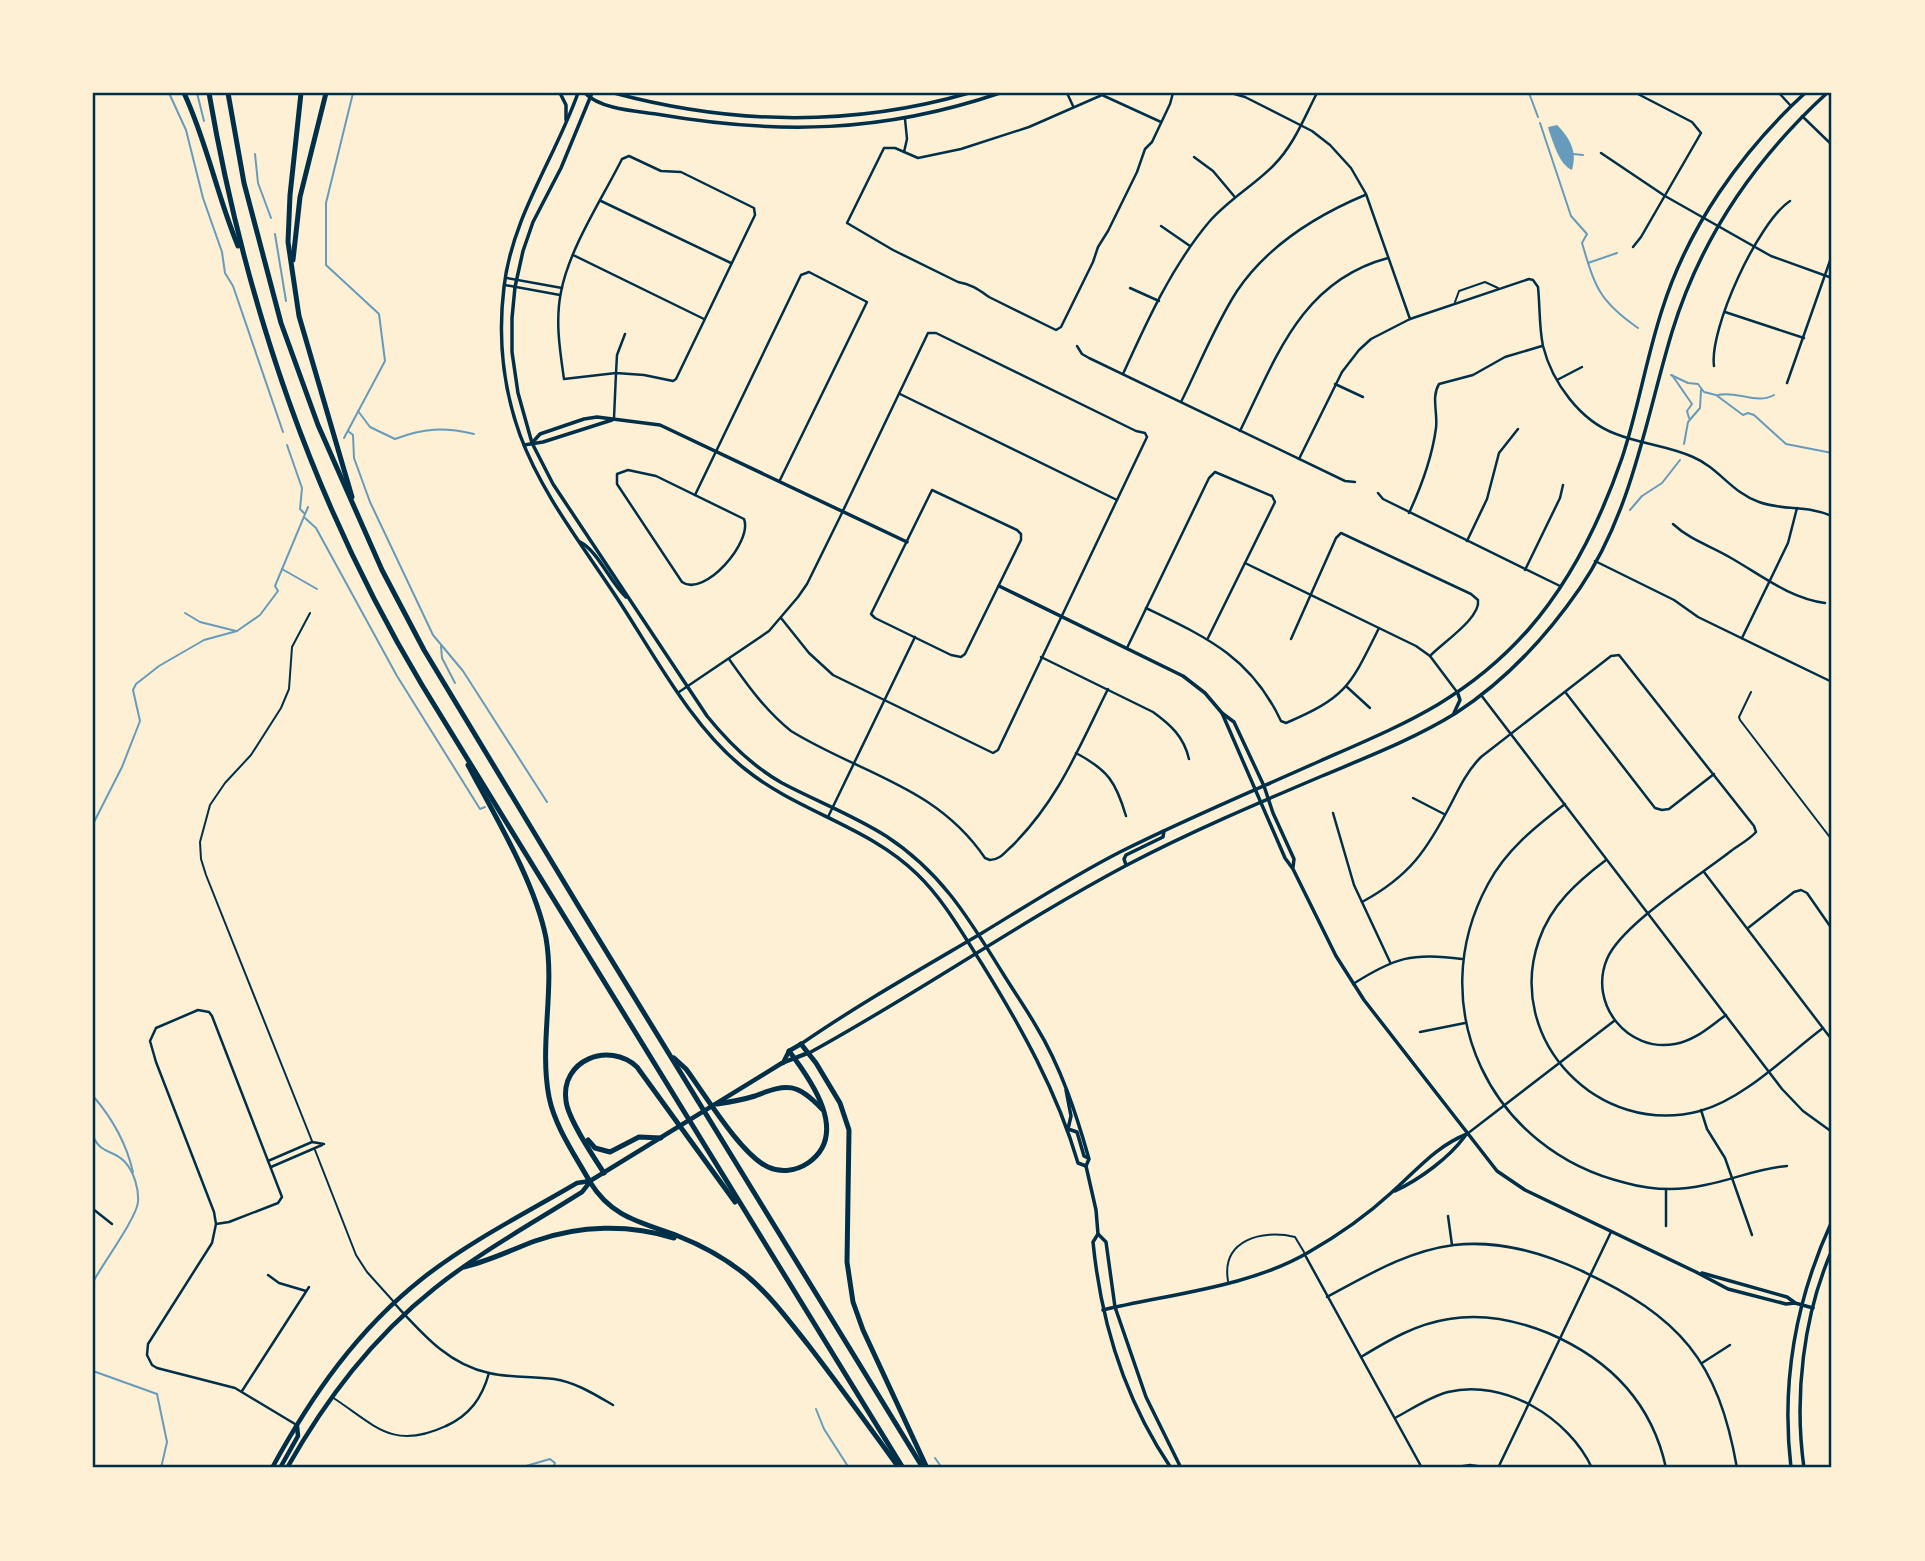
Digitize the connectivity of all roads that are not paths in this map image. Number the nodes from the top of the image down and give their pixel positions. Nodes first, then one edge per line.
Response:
1 (184, 93) edge
2 (209, 93) edge
3 (228, 93) edge
4 (301, 93) edge
5 (326, 93) edge
6 (559, 93) edge
7 (579, 93) edge
8 (585, 93) edge
9 (614, 93) edge
10 (969, 93) edge
11 (1000, 93) edge
12 (1067, 93) edge
13 (1172, 93) edge
14 (1231, 93) edge
15 (1317, 93) edge
16 (1636, 93) edge
17 (1648, 93) edge
18 (1779, 93) edge
19 (1805, 93) edge
20 (1827, 93) edge
21 (591, 95) edge
22 (1645, 97) junction
23 (1791, 106) junction
24 (1074, 107) junction
25 (1802, 116) junction
26 (905, 119) junction
27 (1161, 122) junction
28 (566, 125) junction
29 (1301, 125) junction
30 (1832, 145) edge
31 (904, 152) junction
32 (1601, 153) dead end
33 (1194, 158) dead end
34 (1366, 194) junction
35 (1665, 196) junction
36 (1235, 197) junction
37 (601, 201) junction
38 (1790, 201) dead end
39 (1704, 218) junction
40 (1161, 226) dead end
41 (1717, 226) junction
42 (1189, 246) junction
43 (1633, 247) dead end
44 (1754, 247) junction
45 (1832, 254) edge
46 (573, 255) junction
47 (1388, 258) junction
48 (243, 259) junction
49 (731, 263) junction
50 (293, 270) junction
51 (1825, 275) junction
52 (505, 278) junction
53 (1832, 278) edge
54 (516, 279) junction
55 (504, 285) junction
56 (515, 287) junction
57 (562, 288) junction
58 (1130, 288) dead end
59 (1499, 289) junction
60 (560, 295) junction
61 (1159, 301) junction
62 (1455, 303) junction
63 (1725, 312) junction
64 (704, 319) junction
65 (1410, 319) junction
66 (625, 334) dead end
67 (1804, 338) junction
68 (1077, 346) dead end
69 (1543, 346) junction
70 (1714, 366) dead end
71 (1582, 367) dead end
72 (616, 373) junction
73 (1123, 374) junction
74 (1557, 381) junction
75 (1787, 383) dead end
76 (1335, 384) junction
77 (900, 394) junction
78 (1363, 397) dead end
79 (1181, 402) junction
80 (614, 419) junction
81 (1518, 429) dead end
82 (1240, 431) junction
83 (1627, 437) junction
84 (1642, 441) junction
85 (532, 443) junction
86 (524, 445) junction
87 (717, 450) junction
88 (1299, 459) junction
89 (780, 481) junction
90 (1355, 482) dead end
91 (1563, 485) dead end
92 (1378, 493) dead end
93 (695, 495) junction
94 (1118, 500) junction
95 (1797, 508) junction
96 (843, 511) junction
97 (1409, 513) junction
98 (1832, 516) edge
99 (357, 517) junction
100 (1674, 524) dead end
101 (1467, 541) junction
102 (580, 542) junction
103 (907, 542) junction
104 (1595, 561) junction
105 (1245, 563) junction
106 (1525, 570) junction
107 (1769, 582) junction
108 (999, 586) junction
109 (1559, 588) junction
110 (1310, 594) junction
111 (632, 603) junction
112 (1825, 603) dead end
113 (1146, 608) junction
114 (310, 613) dead end
115 (1060, 617) junction
116 (781, 618) junction
117 (1379, 628) junction
118 (915, 637) junction
119 (1208, 638) junction
120 (1742, 638) junction
121 (1291, 639) dead end
122 (1126, 648) junction
123 (1430, 656) junction
124 (1041, 657) junction
125 (729, 659) junction
126 (1832, 682) edge
127 (688, 687) junction
128 (1347, 687) junction
129 (1108, 690) junction
130 (679, 692) junction
131 (1751, 692) dead end
132 (1458, 693) junction
133 (1566, 693) junction
134 (1481, 695) junction
135 (886, 701) junction
136 (436, 707) junction
137 (1370, 708) dead end
138 (1222, 713) junction
139 (1453, 715) junction
140 (1510, 734) junction
141 (1076, 753) junction
142 (1189, 759) dead end
143 (855, 764) junction
144 (1714, 774) junction
145 (1264, 786) junction
146 (1256, 790) junction
147 (1413, 798) dead end
148 (1268, 800) junction
149 (1260, 803) junction
150 (1564, 804) junction
151 (833, 808) junction
152 (1333, 813) dead end
153 (1445, 815) junction
154 (1126, 816) dead end
155 (828, 817) junction
156 (1164, 831) junction
157 (1832, 840) edge
158 (1607, 859) junction
159 (1127, 866) junction
160 (1293, 869) junction
161 (1704, 872) junction
162 (1362, 902) junction
163 (1648, 914) junction
164 (1748, 928) junction
165 (1832, 929) edge
166 (979, 934) junction
167 (968, 941) junction
168 (987, 947) junction
169 (976, 954) junction
170 (1463, 959) junction
171 (1391, 962) junction
172 (1353, 984) junction
173 (1726, 1015) junction
174 (1614, 1021) junction
175 (1465, 1023) junction
176 (1823, 1028) junction
177 (1420, 1032) dead end
178 (1832, 1040) edge
179 (801, 1044) junction
180 (789, 1051) junction
181 (808, 1053) junction
182 (671, 1055) junction
183 (796, 1060) junction
184 (782, 1063) junction
185 (1560, 1064) junction
186 (1769, 1070) junction
187 (1066, 1088) junction
188 (717, 1104) junction
189 (1504, 1106) junction
190 (1702, 1110) junction
191 (824, 1112) junction
192 (1068, 1129) junction
193 (1832, 1132) edge
194 (581, 1133) junction
195 (1467, 1134) junction
196 (661, 1139) junction
197 (312, 1142) junction
198 (315, 1150) junction
199 (1089, 1159) junction
200 (268, 1161) junction
201 (1086, 1166) junction
202 (1787, 1166) dead end
203 (271, 1167) junction
204 (604, 1173) junction
205 (1732, 1178) junction
206 (590, 1181) junction
207 (1666, 1189) junction
208 (1391, 1193) junction
209 (93, 1209) edge
210 (1448, 1216) dead end
211 (1832, 1221) edge
212 (112, 1224) dead end
213 (216, 1224) junction
214 (1666, 1226) dead end
215 (1611, 1232) junction
216 (1098, 1234) junction
217 (1752, 1235) dead end
218 (762, 1240) junction
219 (694, 1244) junction
220 (1452, 1245) junction
221 (1832, 1250) edge
222 (1305, 1255) junction
223 (464, 1267) junction
224 (1696, 1272) junction
225 (268, 1275) dead end
226 (1590, 1275) junction
227 (1228, 1282) junction
228 (1327, 1297) junction
229 (394, 1303) junction
230 (1795, 1303) junction
231 (1801, 1305) junction
232 (1115, 1307) junction
233 (1813, 1308) junction
234 (1103, 1310) junction
235 (404, 1314) junction
236 (1559, 1338) junction
237 (1730, 1345) dead end
238 (1361, 1357) junction
239 (1702, 1363) junction
240 (489, 1373) junction
241 (242, 1391) junction
242 (331, 1397) junction
243 (613, 1405) dead end
244 (1528, 1405) junction
245 (1395, 1418) junction
246 (296, 1425) junction
247 (446, 1426) joint
248 (272, 1468) edge
249 (280, 1468) edge
250 (287, 1468) edge
251 (901, 1468) edge
252 (925, 1468) edge
253 (1171, 1468) edge
254 (1181, 1468) edge
255 (1422, 1468) edge
256 (1450, 1468) edge
257 (1491, 1468) edge
258 (1498, 1468) edge
259 (1592, 1468) edge
260 (1666, 1468) edge
261 (1737, 1468) edge
262 (1791, 1468) edge
263 (1804, 1468) edge

1 - 48 highway
2 - 48 highway
3 - 99 highway
4 - 50 highway
5 - 50 highway
6 - 28 main road
7 - 28 main road
8 - 21 main road
9 - 10 main road
11 - 26 main road
12 - 24 street
13 - 27 street
14 - 29 street
15 - 29 street
16 - 22 street
17 - 22 street
18 - 23 street
19 - 23 main road
20 - 25 main road
21 - 26 main road
21 - 54 main road
22 - 35 street
23 - 39 main road
24 - 27 street
24 - 31 street
25 - 30 street
25 - 41 main road
26 - 31 street
27 - 31 street
28 - 52 main road
29 - 34 street
29 - 36 street
32 - 35 street
33 - 36 street
34 - 47 street
34 - 79 street
35 - 39 street
35 - 43 street
36 - 42 street
37 - 46 street
37 - 49 street
37 - 49 street
38 - 44 street
39 - 41 street
39 - 83 main road
40 - 42 street
41 - 44 street
41 - 84 main road
42 - 61 street
44 - 51 street
44 - 63 street
45 - 51 street
46 - 57 street
46 - 64 street
47 - 65 street
47 - 82 street
48 - 136 highway
49 - 64 street
50 - 99 highway
51 - 53 street
51 - 67 street
52 - 54 street
52 - 55 main road
54 - 56 main road
54 - 57 street
55 - 56 street
55 - 86 main road
56 - 60 street
56 - 85 main road
57 - 60 street
58 - 61 street
59 - 62 street
59 - 62 lane
59 - 69 street
60 - 72 street
61 - 73 street
62 - 65 street
63 - 67 street
63 - 70 street
64 - 72 street
65 - 76 street
66 - 72 street
67 - 75 street
68 - 73 street
69 - 74 street
69 - 97 street
71 - 74 street
72 - 80 street
73 - 79 street
74 - 83 street
76 - 78 street
76 - 88 street
77 - 94 street
77 - 94 street
77 - 96 street
79 - 82 street
80 - 85 main road
80 - 85 main road
80 - 87 main road
81 - 101 street
82 - 88 street
83 - 84 street
83 - 109 main road
84 - 95 street
84 - 104 main road
85 - 86 main road
85 - 111 main road
86 - 102 main road
87 - 89 main road
87 - 89 street
87 - 93 street
88 - 90 street
89 - 96 main road
91 - 106 street
92 - 97 street
93 - 93 street
94 - 115 street
95 - 98 street
95 - 107 street
96 - 103 main road
96 - 116 street
97 - 101 street
99 - 182 highway
100 - 107 street
101 - 106 street
102 - 111 main road
102 - 130 main road
103 - 108 street
103 - 118 street
104 - 120 street
104 - 134 main road
105 - 110 street
105 - 113 street
105 - 119 street
106 - 109 street
107 - 112 street
107 - 120 street
108 - 115 main road
108 - 118 street
109 - 132 main road
110 - 117 street
110 - 121 street
110 - 123 street
111 - 127 main road
113 - 119 street
113 - 122 street
114 - 197 lane
115 - 122 main road
115 - 124 street
116 - 125 street
116 - 135 street
117 - 123 street
117 - 128 street
118 - 135 street
119 - 128 street
120 - 126 street
122 - 138 main road
123 - 132 street
124 - 129 street
124 - 135 street
125 - 127 street
125 - 143 street
127 - 130 street
127 - 151 main road
128 - 137 street
129 - 141 street
129 - 142 street
130 - 155 main road
131 - 157 lane
132 - 139 main road
132 - 145 main road
133 - 140 street
133 - 144 street
133 - 144 street
134 - 139 main road
134 - 140 street
135 - 143 street
136 - 206 highway
136 - 218 highway
138 - 145 main road
138 - 146 main road
139 - 148 main road
140 - 150 street
140 - 153 street
141 - 143 street
141 - 154 street
143 - 151 street
144 - 161 street
145 - 146 main road
145 - 148 main road
146 - 149 main road
146 - 156 main road
147 - 153 street
148 - 149 main road
148 - 160 main road
149 - 159 main road
149 - 160 main road
150 - 158 street
150 - 170 street
151 - 155 street
151 - 166 main road
152 - 162 street
153 - 162 street
155 - 167 main road
156 - 159 main road
156 - 166 main road
158 - 163 street
158 - 185 street
159 - 168 main road
160 - 172 main road
161 - 163 street
161 - 164 street
162 - 171 street
163 - 173 street
163 - 174 street
164 - 165 street
164 - 176 street
166 - 167 main road
166 - 168 main road
167 - 169 main road
167 - 179 main road
168 - 169 main road
168 - 187 main road
169 - 181 main road
169 - 192 main road
170 - 171 street
170 - 175 street
171 - 172 street
172 - 195 main road
173 - 174 street
173 - 186 street
174 - 185 street
175 - 177 street
175 - 189 street
176 - 178 street
176 - 186 street
179 - 180 main road
179 - 181 highway
180 - 183 highway
180 - 184 main road
181 - 183 main road
181 - 252 highway
182 - 191 highway
182 - 252 highway
183 - 184 main road
183 - 191 highway
184 - 188 main road
185 - 189 street
185 - 190 street
186 - 190 street
186 - 193 street
187 - 192 main road
187 - 199 main road
188 - 191 highway
188 - 196 main road
189 - 195 street
189 - 207 street
190 - 205 street
192 - 199 main road
192 - 201 main road
194 - 196 highway
194 - 204 highway
194 - 218 highway
195 - 208 main road
195 - 208 main road
195 - 215 main road
196 - 204 main road
197 - 198 street
197 - 200 street
198 - 203 street
198 - 229 lane
199 - 201 main road
200 - 203 street
200 - 213 street
201 - 216 main road
202 - 205 street
203 - 213 street
204 - 206 main road
205 - 207 street
205 - 217 street
206 - 219 highway
206 - 223 main road
206 - 229 main road
207 - 214 street
208 - 222 main road
209 - 212 street
210 - 220 street
211 - 231 main road
213 - 241 street
215 - 224 main road
215 - 226 street
216 - 232 main road
216 - 234 main road
218 - 251 highway
219 - 223 highway
219 - 251 highway
220 - 226 street
220 - 228 street
221 - 233 main road
222 - 227 main road
222 - 227 lane
222 - 228 street
223 - 235 main road
224 - 230 main road
224 - 230 main road
225 - 241 street
226 - 236 street
226 - 239 street
227 - 232 main road
228 - 238 street
229 - 235 street
229 - 246 main road
230 - 231 main road
231 - 233 main road
231 - 262 main road
232 - 234 main road
232 - 254 main road
233 - 263 main road
234 - 253 main road
235 - 240 street
235 - 242 main road
236 - 238 street
236 - 244 street
236 - 260 street
237 - 239 street
238 - 245 street
239 - 261 street
240 - 243 street
240 - 247 street
241 - 246 street
242 - 247 lane
242 - 250 main road
244 - 245 street
244 - 258 street
244 - 259 street
245 - 255 street
246 - 248 main road
246 - 249 main road
256 - 257 street

